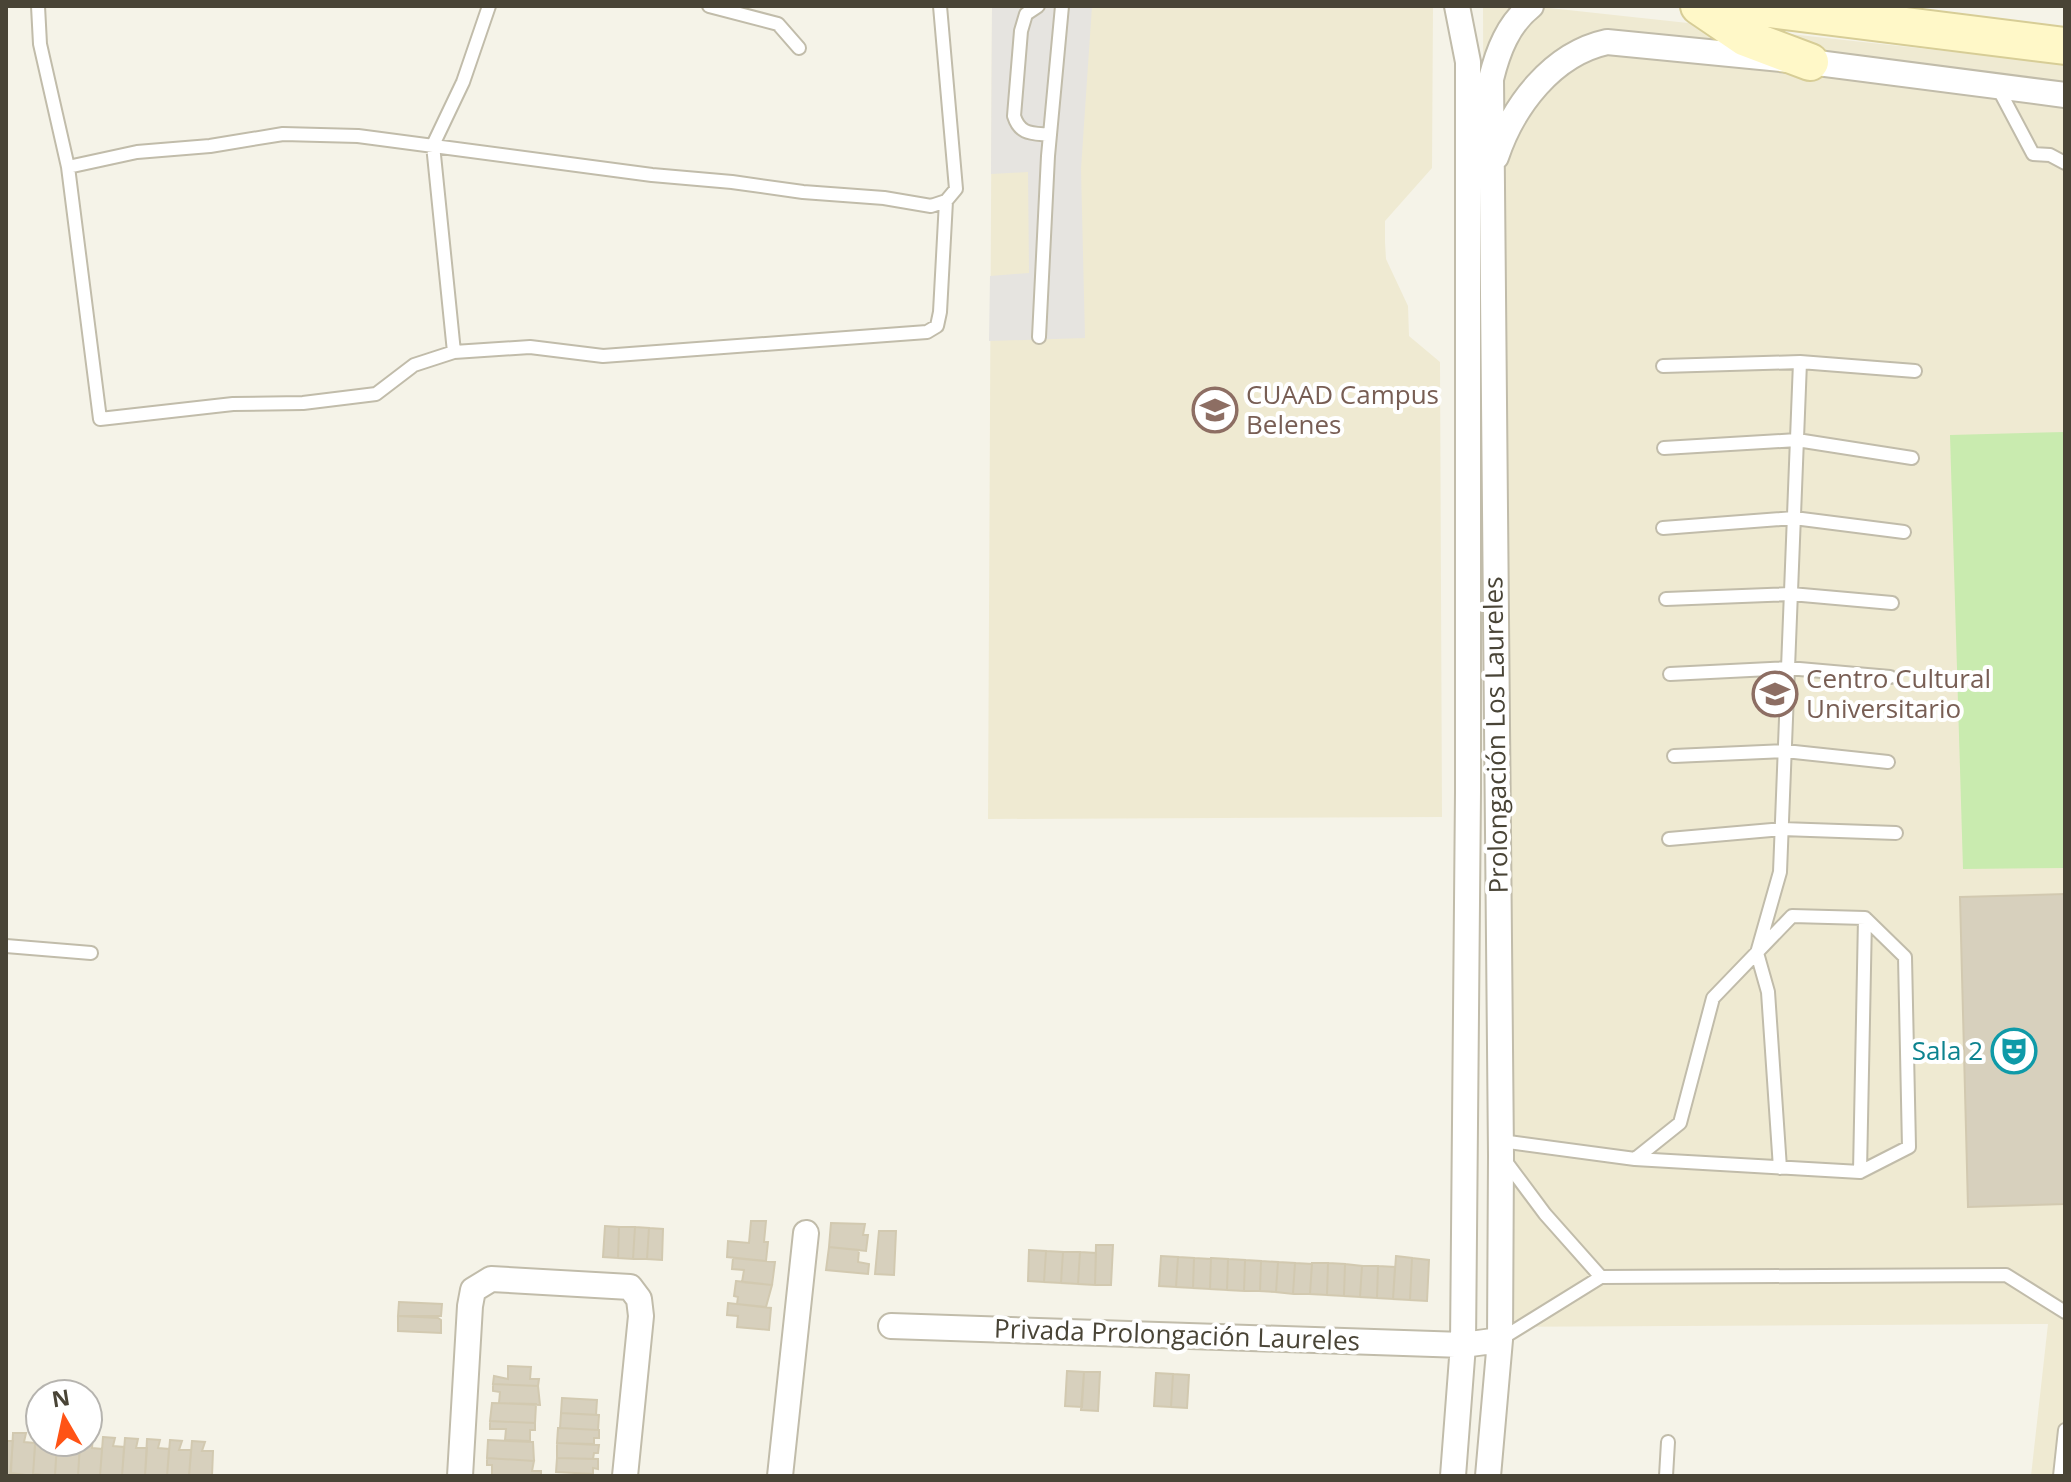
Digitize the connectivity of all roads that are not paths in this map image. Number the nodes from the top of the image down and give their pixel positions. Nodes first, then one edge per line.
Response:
1 (38, 6) edge
2 (489, 6) edge
3 (709, 6) edge
4 (940, 6) edge
5 (1038, 6) edge
6 (1062, 6) edge
7 (1457, 6) edge
8 (1531, 6) edge
9 (1699, 6) edge
10 (1746, 6) edge
11 (2065, 46) edge
12 (799, 48) dead end
13 (1810, 62) junction
14 (1998, 87) junction
15 (2065, 95) edge
16 (1479, 98) junction
17 (1050, 135) junction
18 (433, 145) junction
19 (2065, 163) edge
20 (68, 167) junction
21 (1491, 175) junction
22 (946, 201) junction
23 (1039, 337) dead end
24 (454, 352) junction
25 (1800, 362) junction
26 (1663, 366) dead end
27 (1915, 371) dead end
28 (1797, 440) junction
29 (1664, 448) dead end
30 (1912, 458) dead end
31 (1794, 518) junction
32 (1663, 528) dead end
33 (1904, 532) dead end
34 (1791, 594) junction
35 (1666, 599) dead end
36 (1892, 603) dead end
37 (1788, 668) junction
38 (1670, 674) dead end
39 (1890, 677) dead end
40 (1785, 751) junction
41 (1674, 756) dead end
42 (1888, 762) dead end
43 (1468, 792) junction
44 (1497, 792) junction
45 (1782, 829) junction
46 (1896, 833) dead end
47 (1669, 839) dead end
48 (1865, 918) junction
49 (6, 946) edge
50 (91, 953) dead end
51 (1757, 953) junction
52 (1501, 1148) junction
53 (1635, 1159) junction
54 (1780, 1168) junction
55 (1860, 1172) junction
56 (806, 1233) dead end
57 (1601, 1277) junction
58 (2065, 1312) edge
59 (891, 1326) dead end
60 (1500, 1340) junction
61 (1463, 1345) junction
62 (2065, 1430) edge
63 (1668, 1442) dead end
64 (460, 1476) edge
65 (625, 1476) edge
66 (780, 1476) edge
67 (1453, 1476) edge
68 (1488, 1476) edge
69 (1666, 1476) edge
70 (2060, 1476) edge

1 - 20 lane
2 - 18 lane
3 - 12 lane
4 - 22 lane
5 - 17 lane
6 - 17 lane
7 - 16 street, Prolongación Los Laureles
8 - 16 street, Prolongación Los Laureles
9 - 13 main road
10 - 11 main road
13 - 14 street
13 - 21 street
14 - 15 street
14 - 19 lane
16 - 21 street, Prolongación Los Laureles
16 - 43 street, Prolongación Los Laureles
17 - 23 lane
18 - 20 lane
18 - 22 lane
18 - 24 lane
20 - 24 lane
21 - 44 street, Prolongación Los Laureles
22 - 24 lane
25 - 26 lane
25 - 27 lane
25 - 28 lane
28 - 29 lane
28 - 30 lane
28 - 31 lane
31 - 32 lane
31 - 33 lane
31 - 34 lane
34 - 35 lane
34 - 36 lane
34 - 37 lane
37 - 38 lane
37 - 39 lane
37 - 40 lane
40 - 41 lane
40 - 42 lane
40 - 45 lane
43 - 44 street
43 - 61 street, Prolongación Los Laureles
44 - 52 street, Prolongación Los Laureles
45 - 46 lane
45 - 47 lane
45 - 51 lane
48 - 51 lane
48 - 55 lane
48 - 55 lane
49 - 50 lane
51 - 53 lane
51 - 54 lane
52 - 53 lane
52 - 57 lane
52 - 60 street, Prolongación Los Laureles
53 - 54 lane
54 - 55 lane
56 - 66 street
57 - 58 lane
57 - 60 lane
59 - 61 street, Privada Prolongación Laureles
60 - 61 street, Privada Prolongación Laureles
60 - 68 street, Prolongación Los Laureles
61 - 67 street, Prolongación Los Laureles
62 - 70 lane
63 - 69 lane
64 - 65 street

